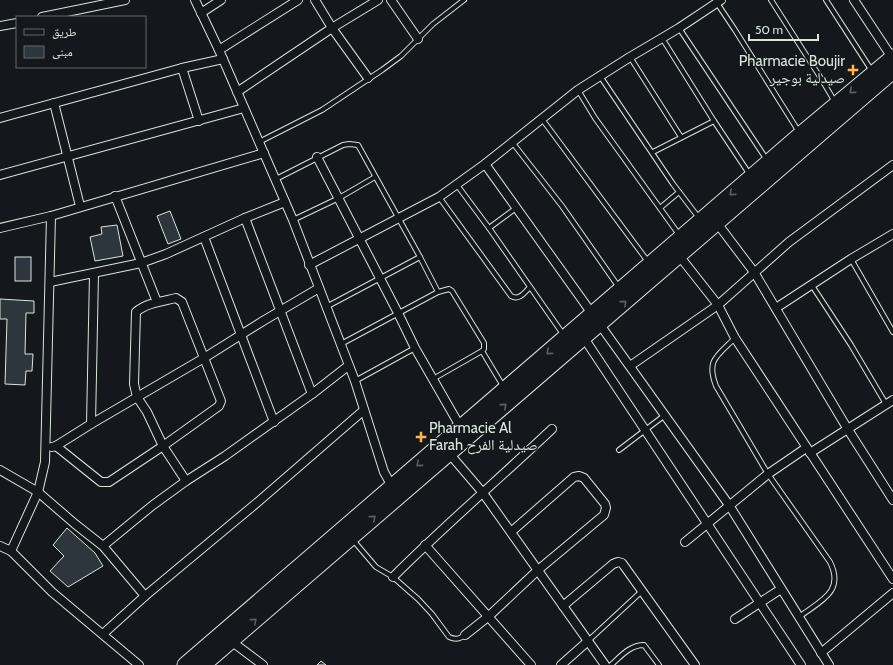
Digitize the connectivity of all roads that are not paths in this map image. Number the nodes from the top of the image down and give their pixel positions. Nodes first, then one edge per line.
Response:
1 (125, 0) edge
2 (195, 0) edge
3 (221, 0) edge
4 (298, 0) edge
5 (315, 0) edge
6 (378, 0) edge
7 (391, 0) edge
8 (464, 0) edge
9 (771, 0) edge
10 (826, 0) edge
11 (854, 0) edge
12 (719, 1) edge
13 (92, 3) edge
14 (201, 13) junction
15 (46, 16) edge
16 (16, 23) edge
17 (1, 24) edge
18 (332, 28) junction
19 (679, 28) junction
20 (662, 38) junction
21 (418, 39) junction
22 (219, 50) junction
23 (630, 57) junction
24 (223, 58) junction
25 (893, 61) edge
26 (182, 68) junction
27 (874, 73) junction
28 (600, 76) junction
29 (368, 78) junction
30 (578, 90) junction
31 (237, 92) junction
32 (54, 103) junction
33 (836, 104) junction
34 (244, 108) junction
35 (0, 118) edge
36 (541, 118) junction
37 (199, 121) junction
38 (714, 121) junction
39 (801, 134) junction
40 (681, 137) junction
41 (512, 141) junction
42 (259, 142) junction
43 (652, 152) junction
44 (264, 153) junction
45 (68, 157) junction
46 (317, 157) junction
47 (768, 162) junction
48 (485, 164) junction
49 (893, 165) edge
50 (0, 175) edge
51 (375, 177) junction
52 (752, 177) junction
53 (275, 179) junction
54 (457, 185) junction
55 (679, 192) junction
56 (115, 196) junction
57 (439, 197) junction
58 (338, 198) junction
59 (285, 202) junction
60 (80, 206) junction
61 (516, 208) junction
62 (660, 208) junction
63 (51, 216) junction
64 (245, 218) junction
65 (398, 218) junction
66 (293, 220) junction
67 (701, 221) junction
68 (717, 223) junction
69 (0, 228) edge
70 (489, 228) junction
71 (893, 234) edge
72 (204, 238) junction
73 (360, 238) junction
74 (678, 246) junction
75 (420, 257) junction
76 (851, 259) junction
77 (141, 263) junction
78 (650, 264) junction
79 (310, 265) junction
80 (754, 272) junction
81 (94, 274) junction
82 (380, 278) junction
83 (50, 282) junction
84 (812, 284) junction
85 (530, 287) junction
86 (319, 288) junction
87 (621, 290) junction
88 (438, 292) junction
89 (157, 302) junction
90 (718, 305) junction
91 (326, 307) junction
92 (776, 308) junction
93 (280, 311) junction
94 (398, 313) junction
95 (597, 319) junction
96 (893, 332) edge
97 (242, 334) junction
98 (566, 338) junction
99 (584, 338) junction
100 (735, 338) junction
101 (340, 344) junction
102 (415, 348) junction
103 (482, 351) junction
104 (204, 358) junction
105 (348, 366) junction
106 (630, 366) junction
107 (432, 380) junction
108 (355, 381) junction
109 (505, 390) junction
110 (312, 394) junction
111 (136, 397) junction
112 (890, 402) edge
113 (364, 410) junction
114 (665, 415) junction
115 (274, 422) junction
116 (90, 424) junction
117 (461, 428) junction
118 (847, 428) junction
119 (552, 429) dead end
120 (645, 430) junction
121 (56, 446) junction
122 (163, 446) junction
123 (46, 449) junction
124 (445, 449) junction
125 (619, 450) dead end
126 (808, 450) junction
127 (0, 470) edge
128 (768, 474) junction
129 (186, 481) junction
130 (38, 492) junction
131 (396, 492) junction
132 (483, 493) junction
133 (893, 500) edge
134 (729, 505) junction
135 (707, 523) junction
136 (511, 532) junction
137 (351, 538) junction
138 (685, 542) dead end
139 (425, 545) junction
140 (0, 546) edge
141 (103, 546) junction
142 (11, 551) junction
143 (538, 570) junction
144 (392, 577) junction
145 (893, 579) edge
146 (781, 588) junction
147 (642, 590) junction
148 (893, 593) edge
149 (145, 596) junction
150 (759, 602) junction
151 (563, 606) junction
152 (489, 616) junction
153 (799, 618) junction
154 (735, 619) dead end
155 (103, 634) junction
156 (465, 635) joint
157 (231, 641) junction
158 (588, 641) junction
159 (821, 653) junction
160 (139, 665) edge
161 (185, 665) edge
162 (203, 665) edge
163 (263, 665) edge
164 (531, 665) edge
165 (561, 665) edge
166 (605, 665) edge
167 (611, 665) edge
168 (659, 665) edge
169 (695, 665) edge
170 (801, 665) edge
171 (830, 665) edge

1 - 13 street
2 - 14 street
3 - 14 street
4 - 22 street
5 - 18 street
6 - 18 street
7 - 21 street
8 - 21 lane
9 - 33 lane
10 - 27 lane
11 - 25 street
12 - 19 street
12 - 39 lane
13 - 15 street
14 - 22 street
16 - 17 street
18 - 29 street
18 - 31 street
19 - 20 street
19 - 47 lane
20 - 23 street
20 - 38 lane
21 - 29 lane
22 - 24 street
23 - 28 street
23 - 40 lane
24 - 26 street
24 - 31 street
25 - 27 highway
25 - 68 highway
26 - 32 street
26 - 37 street
27 -> 33 highway
28 - 30 street
28 - 43 lane
29 - 42 lane
30 - 36 street
30 - 62 lane
31 - 34 street
32 - 35 street
32 - 45 street
33 - 39 highway
34 - 37 street
34 - 42 street
36 - 41 street
36 - 78 lane
37 - 45 street
38 - 40 lane
38 - 52 lane
39 - 47 highway
40 - 43 lane
41 - 48 street
41 - 87 lane
42 - 44 street
43 - 55 lane
44 - 53 street
44 - 56 street
45 - 50 street
45 - 60 street
46 - 51 lane
46 - 53 lane
46 - 58 street
47 - 52 highway
48 - 54 street
48 - 61 street
49 - 80 street
51 - 58 lane
51 - 65 lane
52 -> 67 highway
53 - 59 street
54 - 57 street
54 - 70 lane
55 - 62 lane
55 - 67 lane
56 - 60 street
56 - 77 street
57 - 65 street
57 - 85 lane
58 - 66 lane
58 - 73 street
59 - 64 street
59 - 66 street
60 - 63 street
61 - 70 lane
61 - 95 street
62 - 74 lane
63 - 69 street
63 - 83 street
64 - 72 street
64 - 93 street
65 - 73 street
65 - 75 lane
66 - 79 street
67 - 74 highway
68 - 74 highway
68 - 80 street
70 - 85 lane
71 - 76 street
72 - 77 street
72 - 97 street
73 - 79 street
73 - 82 street
74 - 78 highway
74 - 90 street
95 -> 74 highway
75 - 82 lane
75 - 88 lane
76 - 84 street
76 - 96 lane
77 - 81 street
77 - 89 street
78 - 87 highway
79 - 86 street
80 - 90 street
80 - 92 street
81 - 83 street
81 - 116 street
82 - 91 lane
82 - 94 street
83 - 123 street
84 - 92 street
84 - 112 lane
85 - 98 lane
86 - 91 street
86 - 93 street
87 - 95 highway
88 - 94 lane
88 - 103 lane
89 - 104 street
89 - 111 street
90 - 100 street
90 - 106 street
91 - 101 street
92 - 118 street
93 - 97 street
93 - 110 street
94 - 101 lane
94 - 102 street
95 - 98 highway
95 - 99 highway
95 - 106 street
97 - 104 street
97 - 115 street
98 -> 109 highway
99 - 120 street
124 -> 99 highway
100 - 126 street
100 - 128 lane
101 - 105 street
102 - 107 street
102 - 108 lane
103 - 107 lane
103 - 109 lane
104 - 111 street
104 - 122 street
105 - 108 street
105 - 110 street
106 - 114 street
107 - 117 street
108 - 113 street
109 - 117 highway
110 - 115 street
111 - 116 street
111 - 122 street
112 - 118 street
113 - 131 street
113 - 149 street
114 - 120 lane
114 - 134 street
115 - 129 street
116 - 121 street
117 - 124 highway
118 - 126 street
118 - 133 street
119 - 132 street
120 - 125 lane
120 - 135 street
121 - 122 street
121 - 123 street
122 - 129 street
123 - 130 street
124 - 131 highway
124 - 132 street
126 - 128 street
126 - 145 street
127 - 130 street
128 - 134 street
128 - 153 lane
129 - 141 street
130 - 141 street
130 - 142 street
137 -> 131 highway
131 - 161 highway
132 - 136 street
132 - 139 street
134 - 135 street
134 - 146 street
135 - 138 street
135 - 150 street
136 - 143 street
136 - 143 street
137 - 144 lane
157 -> 137 highway
139 - 144 street
139 - 152 street
140 - 142 street
141 - 149 street
142 - 155 street
143 - 151 street
143 - 152 street
144 - 156 lane
146 - 150 street
146 - 153 street
147 - 151 street
147 - 158 lane
147 - 169 street
148 - 159 street
149 - 155 street
150 - 154 street
150 - 170 street
151 - 158 street
152 - 156 street
152 - 164 street
153 - 159 street
155 - 160 street
157 - 162 highway
157 - 163 street
158 - 165 street
158 - 166 street
159 - 171 street
167 - 168 lane

